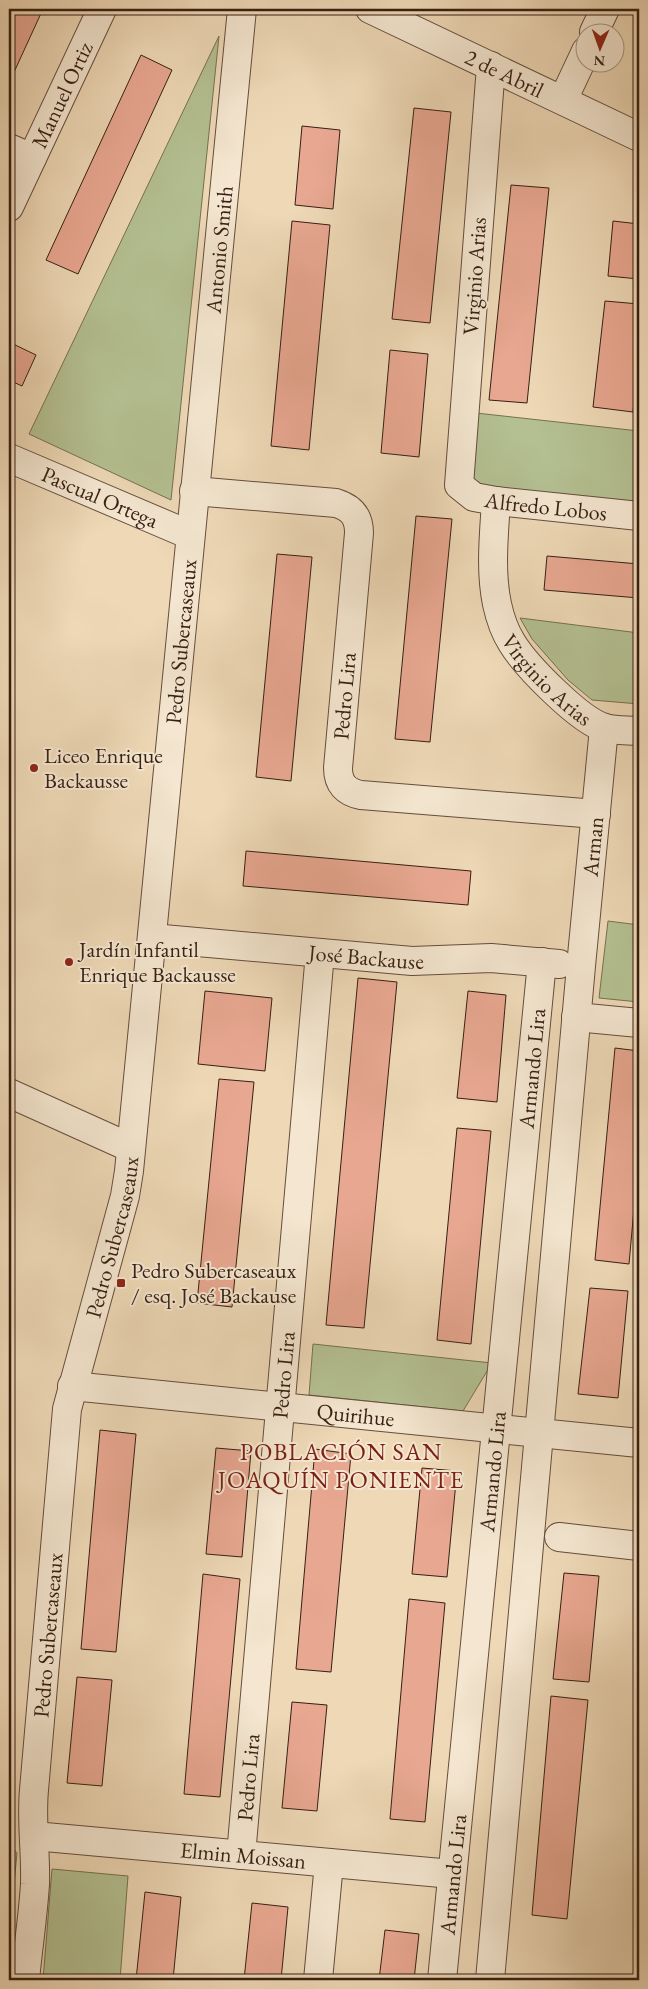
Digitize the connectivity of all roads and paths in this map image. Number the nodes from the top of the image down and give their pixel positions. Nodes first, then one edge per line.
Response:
1 (102, 9) edge
2 (242, 9) edge
3 (605, 9) edge
4 (386, 12) edge
5 (599, 22) edge
6 (491, 66) junction
7 (576, 72) edge
8 (563, 100) junction
9 (639, 137) edge
10 (20, 153) edge
11 (9, 207) edge
12 (9, 458) edge
13 (459, 485) joint
14 (194, 491) junction
15 (496, 501) junction
16 (639, 516) edge
17 (190, 535) junction
18 (604, 728) junction
19 (639, 731) edge
20 (596, 814) junction
21 (152, 938) junction
22 (320, 953) junction
23 (542, 962) junction
24 (581, 966) junction
25 (576, 1017) junction
26 (639, 1023) edge
27 (9, 1093) edge
28 (131, 1148) junction
29 (72, 1386) junction
30 (280, 1407) junction
31 (496, 1429) junction
32 (539, 1433) junction
33 (639, 1443) edge
34 (559, 1537) dead end
35 (639, 1546) edge
36 (34, 1836) junction
37 (241, 1855) junction
38 (329, 1863) junction
39 (452, 1874) junction
40 (25, 1980) edge
41 (318, 1980) edge
42 (442, 1980) edge
43 (490, 1980) edge

1 - 10 street, Manuel Ortiz
2 - 14 street, Antonio Smith
3 - 5 street
4 - 6 street, 2 de Abril
6 - 8 street, 2 de Abril
6 - 13 street, Virginio Arias
7 - 8 street
8 - 9 street, 2 de Abril
10 - 11 street, Manuel Ortiz
12 - 17 street, Pascual Ortega
13 - 15 street, Alfredo Lobos
14 - 17 street, Pedro Subercaseaux
14 - 20 street, Pedro Lira
15 - 16 street, Alfredo Lobos
15 - 18 street, Virginio Arias
17 - 21 street, Pedro Subercaseaux
18 - 19 street
18 - 20 street, Arman
20 - 24 street, Arman
21 - 22 street, José Backause
21 - 28 street, Pedro Subercaseaux
22 - 23 street, José Backause
22 - 30 street, Pedro Lira
23 - 24 street, José Backause
23 - 31 street, Armando Lira
24 - 25 street, Armando Lira
25 - 26 street
25 - 32 street, Armando Lira
27 - 28 street
28 - 29 street, Pedro Subercaseaux
29 - 30 street, Quirihue
29 - 36 street, Pedro Subercaseaux
30 - 31 street, Quirihue
30 - 37 street, Pedro Lira
31 - 32 street, Quirihue
31 - 39 street, Armando Lira
32 - 33 street, Quirihue
32 - 43 street, Armando Lira
34 - 35 street
36 - 37 street, Elmin Moissan
36 - 40 street, Pedro Subercaseaux
37 - 38 street, Elmin Moissan
38 - 39 street, Elmin Moissan
38 - 41 street
39 - 42 street, Armando Lira

